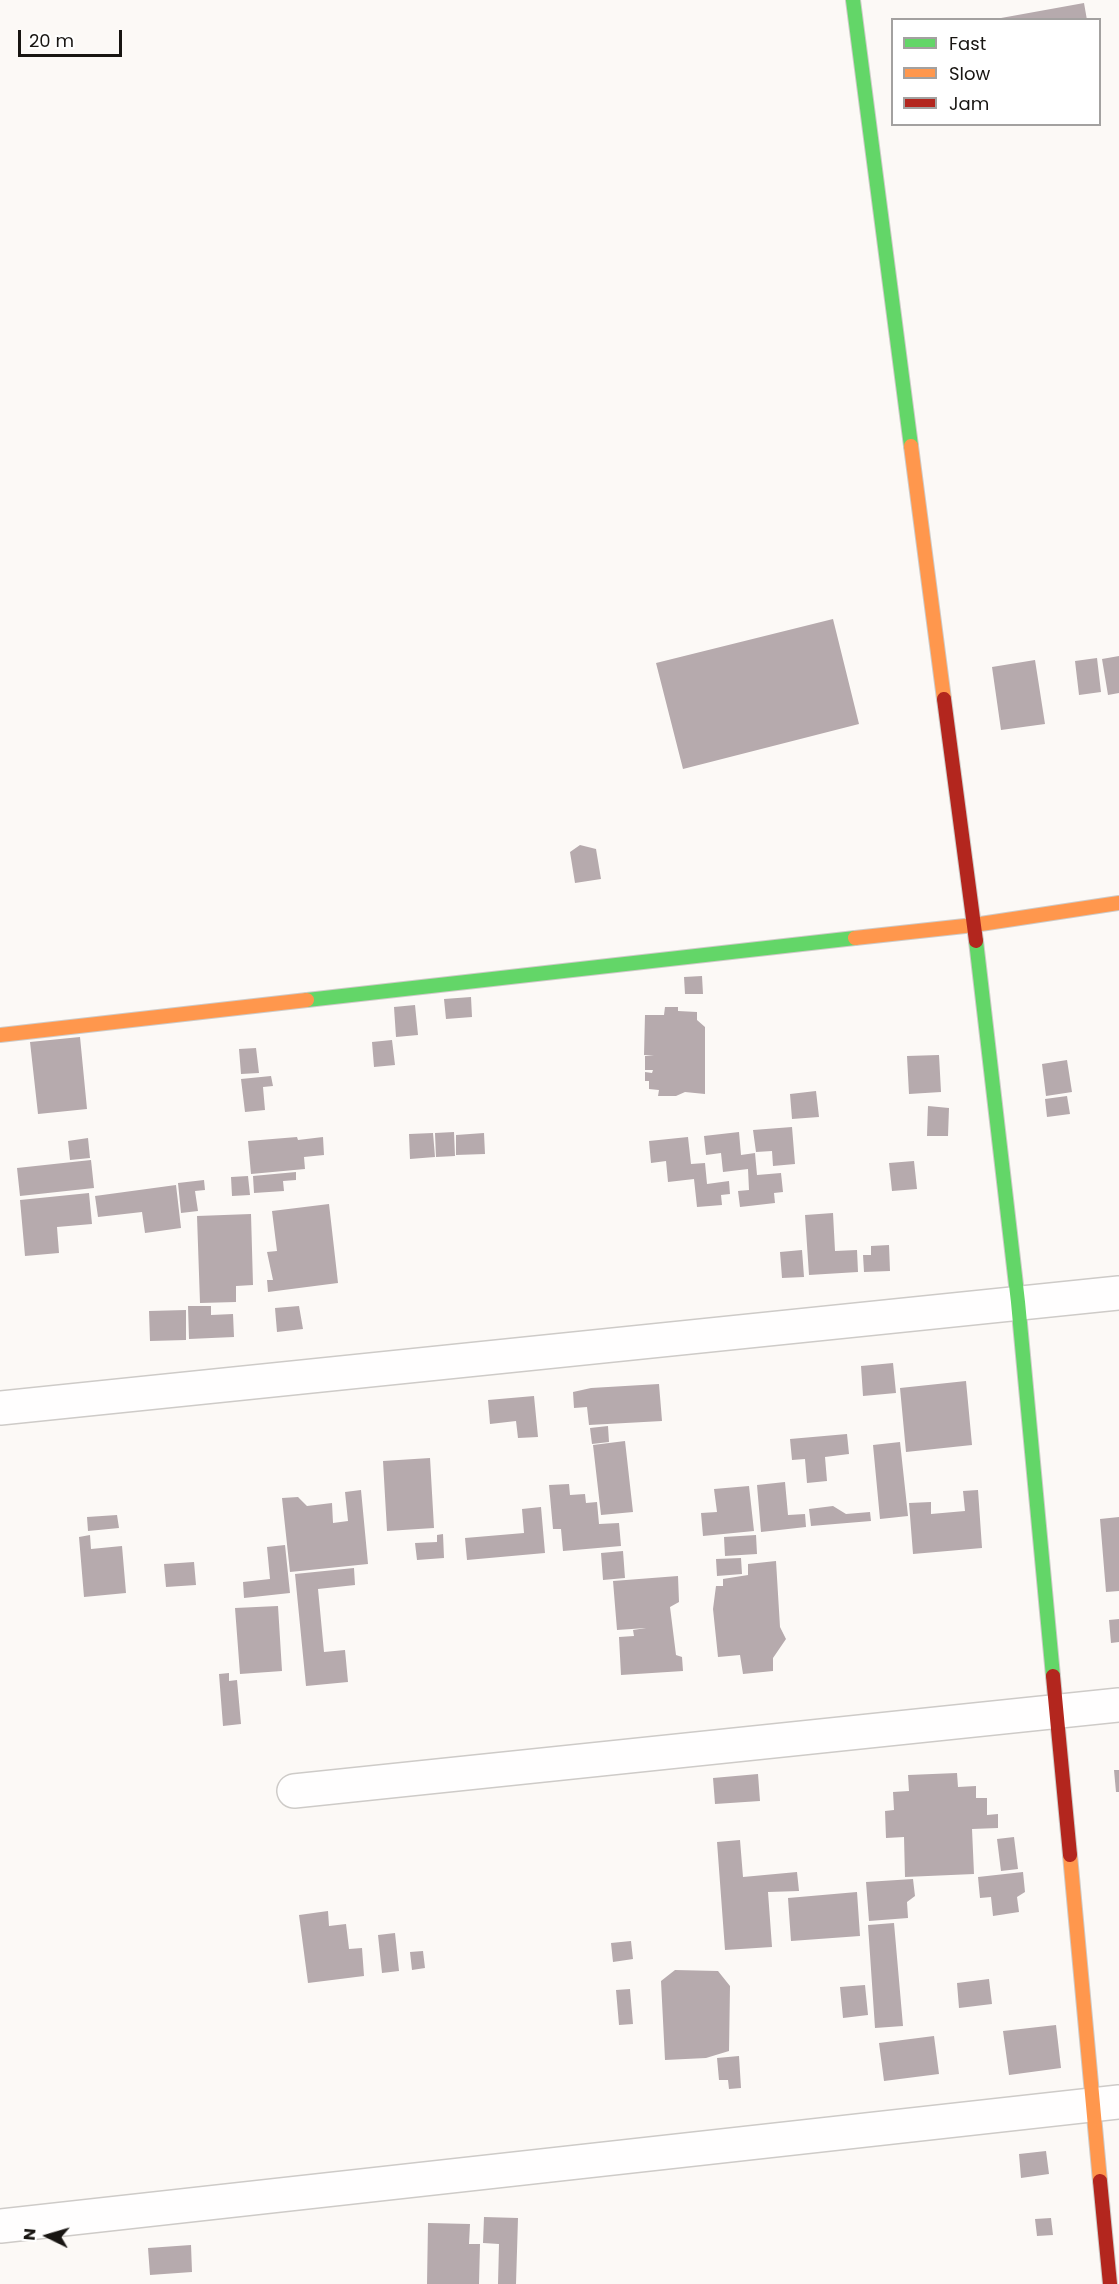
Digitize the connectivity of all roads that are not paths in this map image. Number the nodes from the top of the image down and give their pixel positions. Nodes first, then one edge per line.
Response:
1 (854, 0) edge
2 (1119, 903) edge
3 (974, 925) junction
4 (0, 1035) edge
5 (1119, 1293) edge
6 (1018, 1302) junction
7 (0, 1408) edge
8 (1119, 1705) edge
9 (1055, 1711) junction
10 (294, 1791) dead end
11 (1105, 2104) edge
12 (0, 2226) edge
13 (1110, 2284) edge

1 - 3 street
2 - 3 street
3 - 4 street
3 - 6 street
5 - 6 street
6 - 7 street
6 - 9 street
8 - 9 street
9 - 10 street
9 - 11 street
11 - 12 street
11 - 13 street

